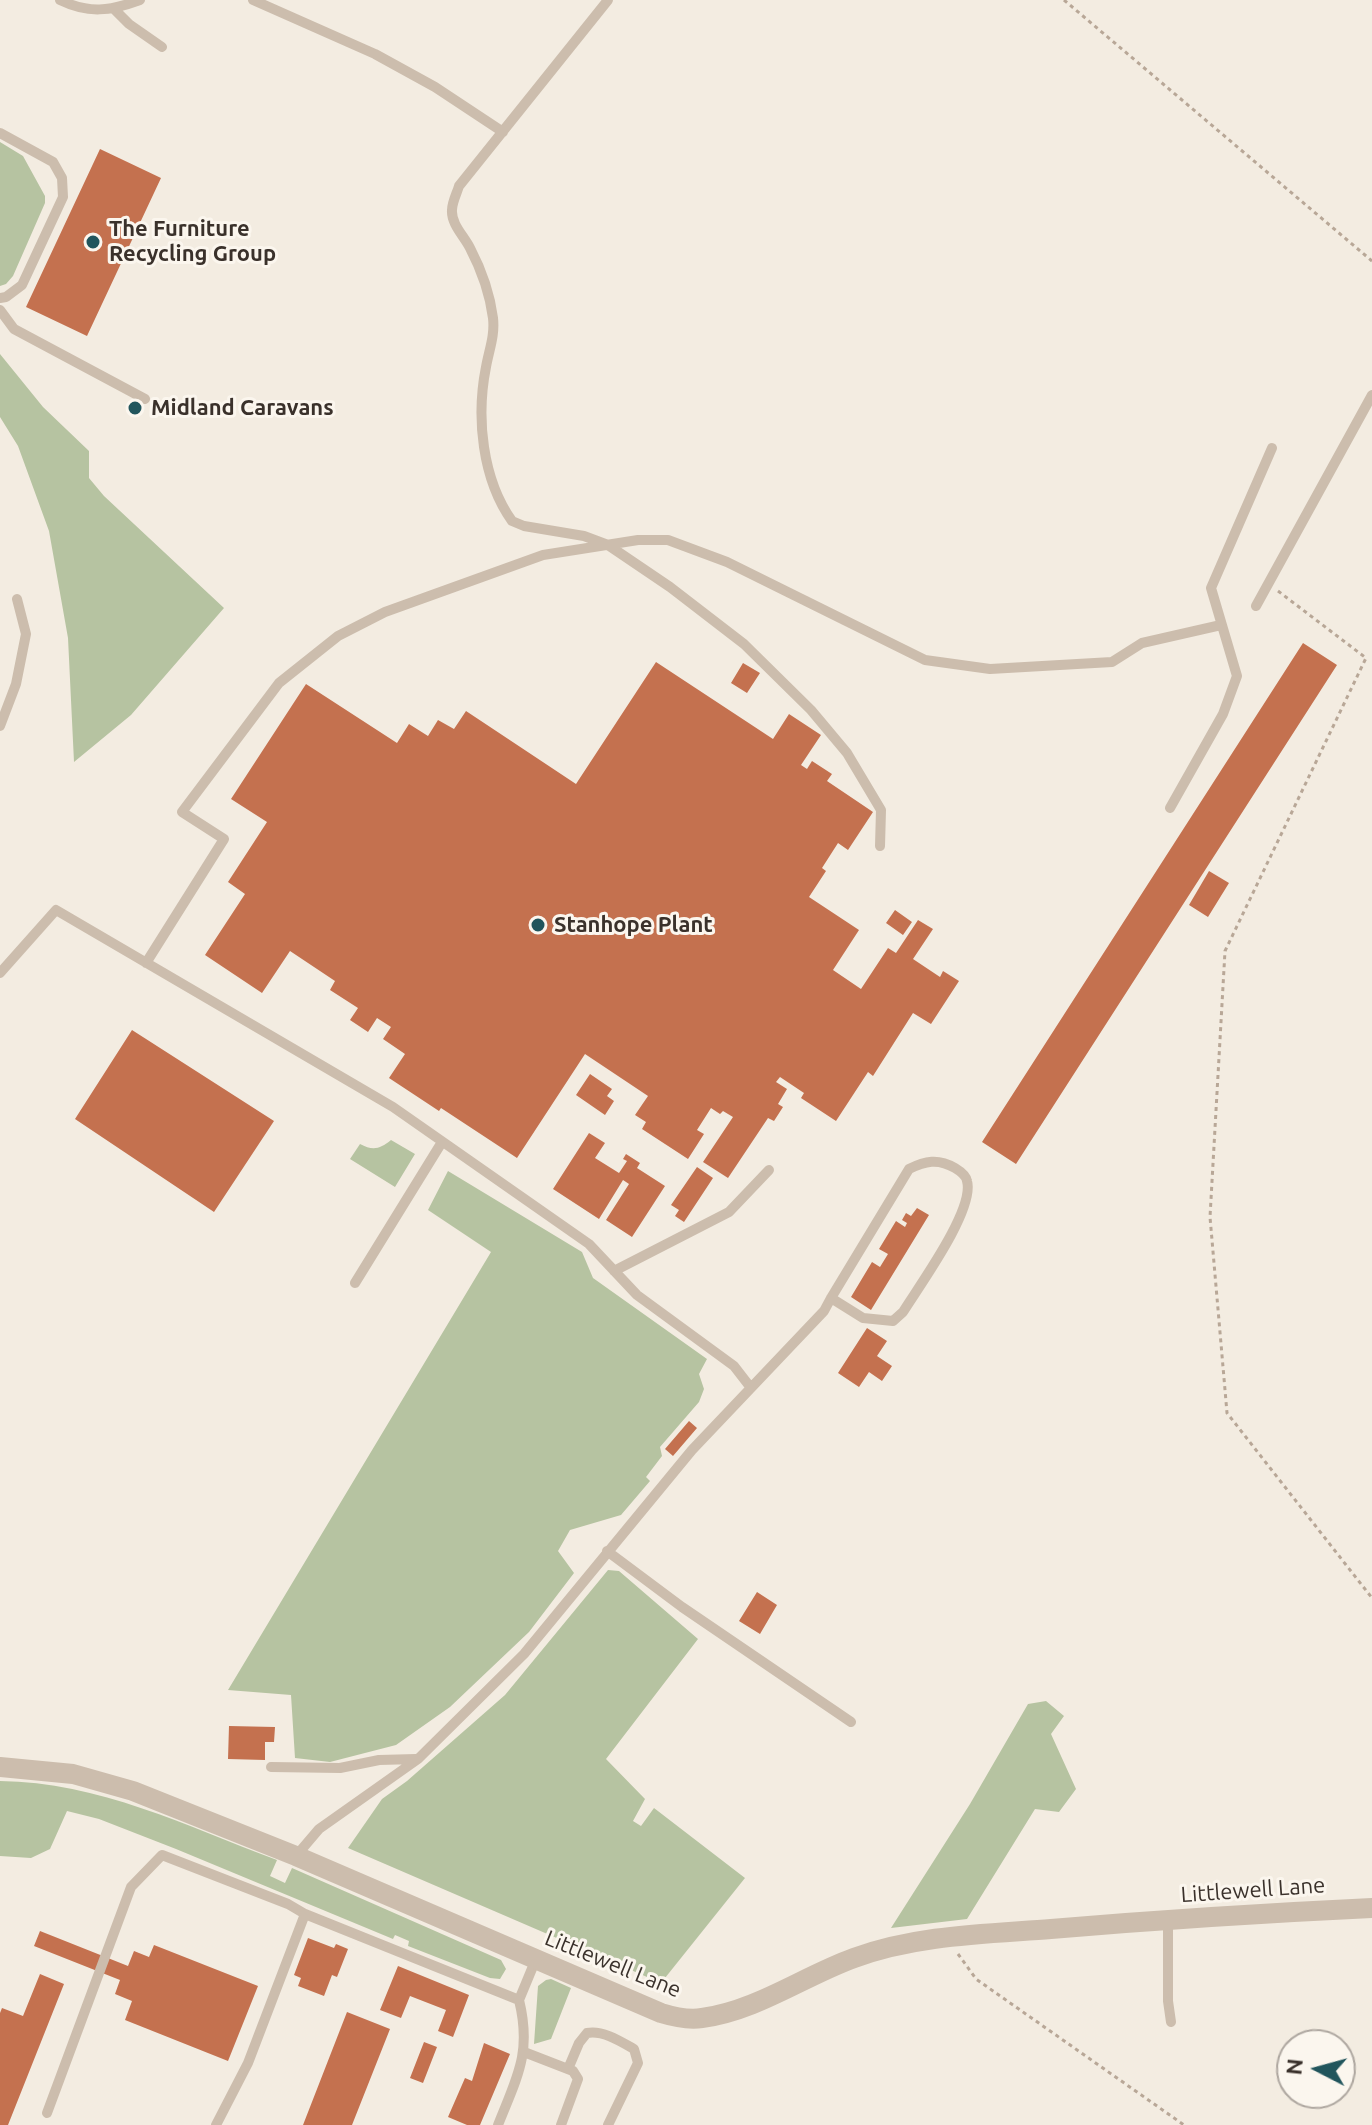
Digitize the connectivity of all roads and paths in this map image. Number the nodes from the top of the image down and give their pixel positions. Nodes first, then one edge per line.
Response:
1 (60, 0) edge
2 (140, 0) edge
3 (253, 0) edge
4 (608, 0) edge
5 (1064, 0) edge
6 (114, 9) junction
7 (162, 47) dead end
8 (503, 132) junction
9 (0, 133) edge
10 (1372, 261) edge
11 (0, 298) edge
12 (0, 310) edge
13 (1372, 395) edge
14 (145, 399) dead end
15 (1272, 448) dead end
16 (608, 545) junction
17 (1275, 588) dead end
18 (17, 599) dead end
19 (1256, 606) dead end
20 (1221, 625) junction
21 (0, 726) edge
22 (1170, 808) dead end
23 (880, 846) dead end
24 (146, 963) junction
25 (0, 973) edge
26 (442, 1142) junction
27 (769, 1170) dead end
28 (614, 1271) junction
29 (355, 1283) dead end
30 (831, 1298) junction
31 (751, 1388) junction
32 (607, 1551) junction
33 (1372, 1598) edge
34 (851, 1722) dead end
35 (418, 1759) junction
36 (0, 1767) edge
37 (271, 1767) dead end
38 (296, 1856) junction
39 (1372, 1908) edge
40 (305, 1914) junction
41 (1168, 1920) junction
42 (953, 1937) junction
43 (536, 1959) junction
44 (519, 2000) junction
45 (1171, 2022) dead end
46 (524, 2052) junction
47 (568, 2069) junction
48 (47, 2113) dead end
49 (216, 2125) edge
50 (498, 2125) edge
51 (561, 2125) edge
52 (608, 2125) edge
53 (1184, 2125) edge

1 - 6 lane
2 - 6 lane
3 - 8 lane
4 - 8 lane
5 - 10 path
6 - 7 lane
8 - 16 lane
9 - 11 lane
12 - 14 lane
13 - 19 lane
15 - 20 lane
16 - 20 lane
16 - 23 lane
16 - 24 lane
17 - 33 path
18 - 21 lane
20 - 22 lane
24 - 25 lane
24 - 26 lane
26 - 28 lane
26 - 29 lane
27 - 28 lane
28 - 31 lane
30 - 30 lane
30 - 31 lane
31 - 32 lane
32 - 34 lane
32 - 35 lane
35 - 37 lane
35 - 38 lane
36 - 38 street, Littlewell Lane
38 - 43 street, Littlewell Lane
39 - 41 street, Littlewell Lane
40 - 44 lane
40 - 48 lane
40 - 49 lane
41 - 42 street, Littlewell Lane
41 - 45 lane
42 - 43 street, Littlewell Lane
42 - 53 path
43 - 44 lane
44 - 46 lane
46 - 47 lane
46 - 50 lane
47 - 51 lane
47 - 52 lane

